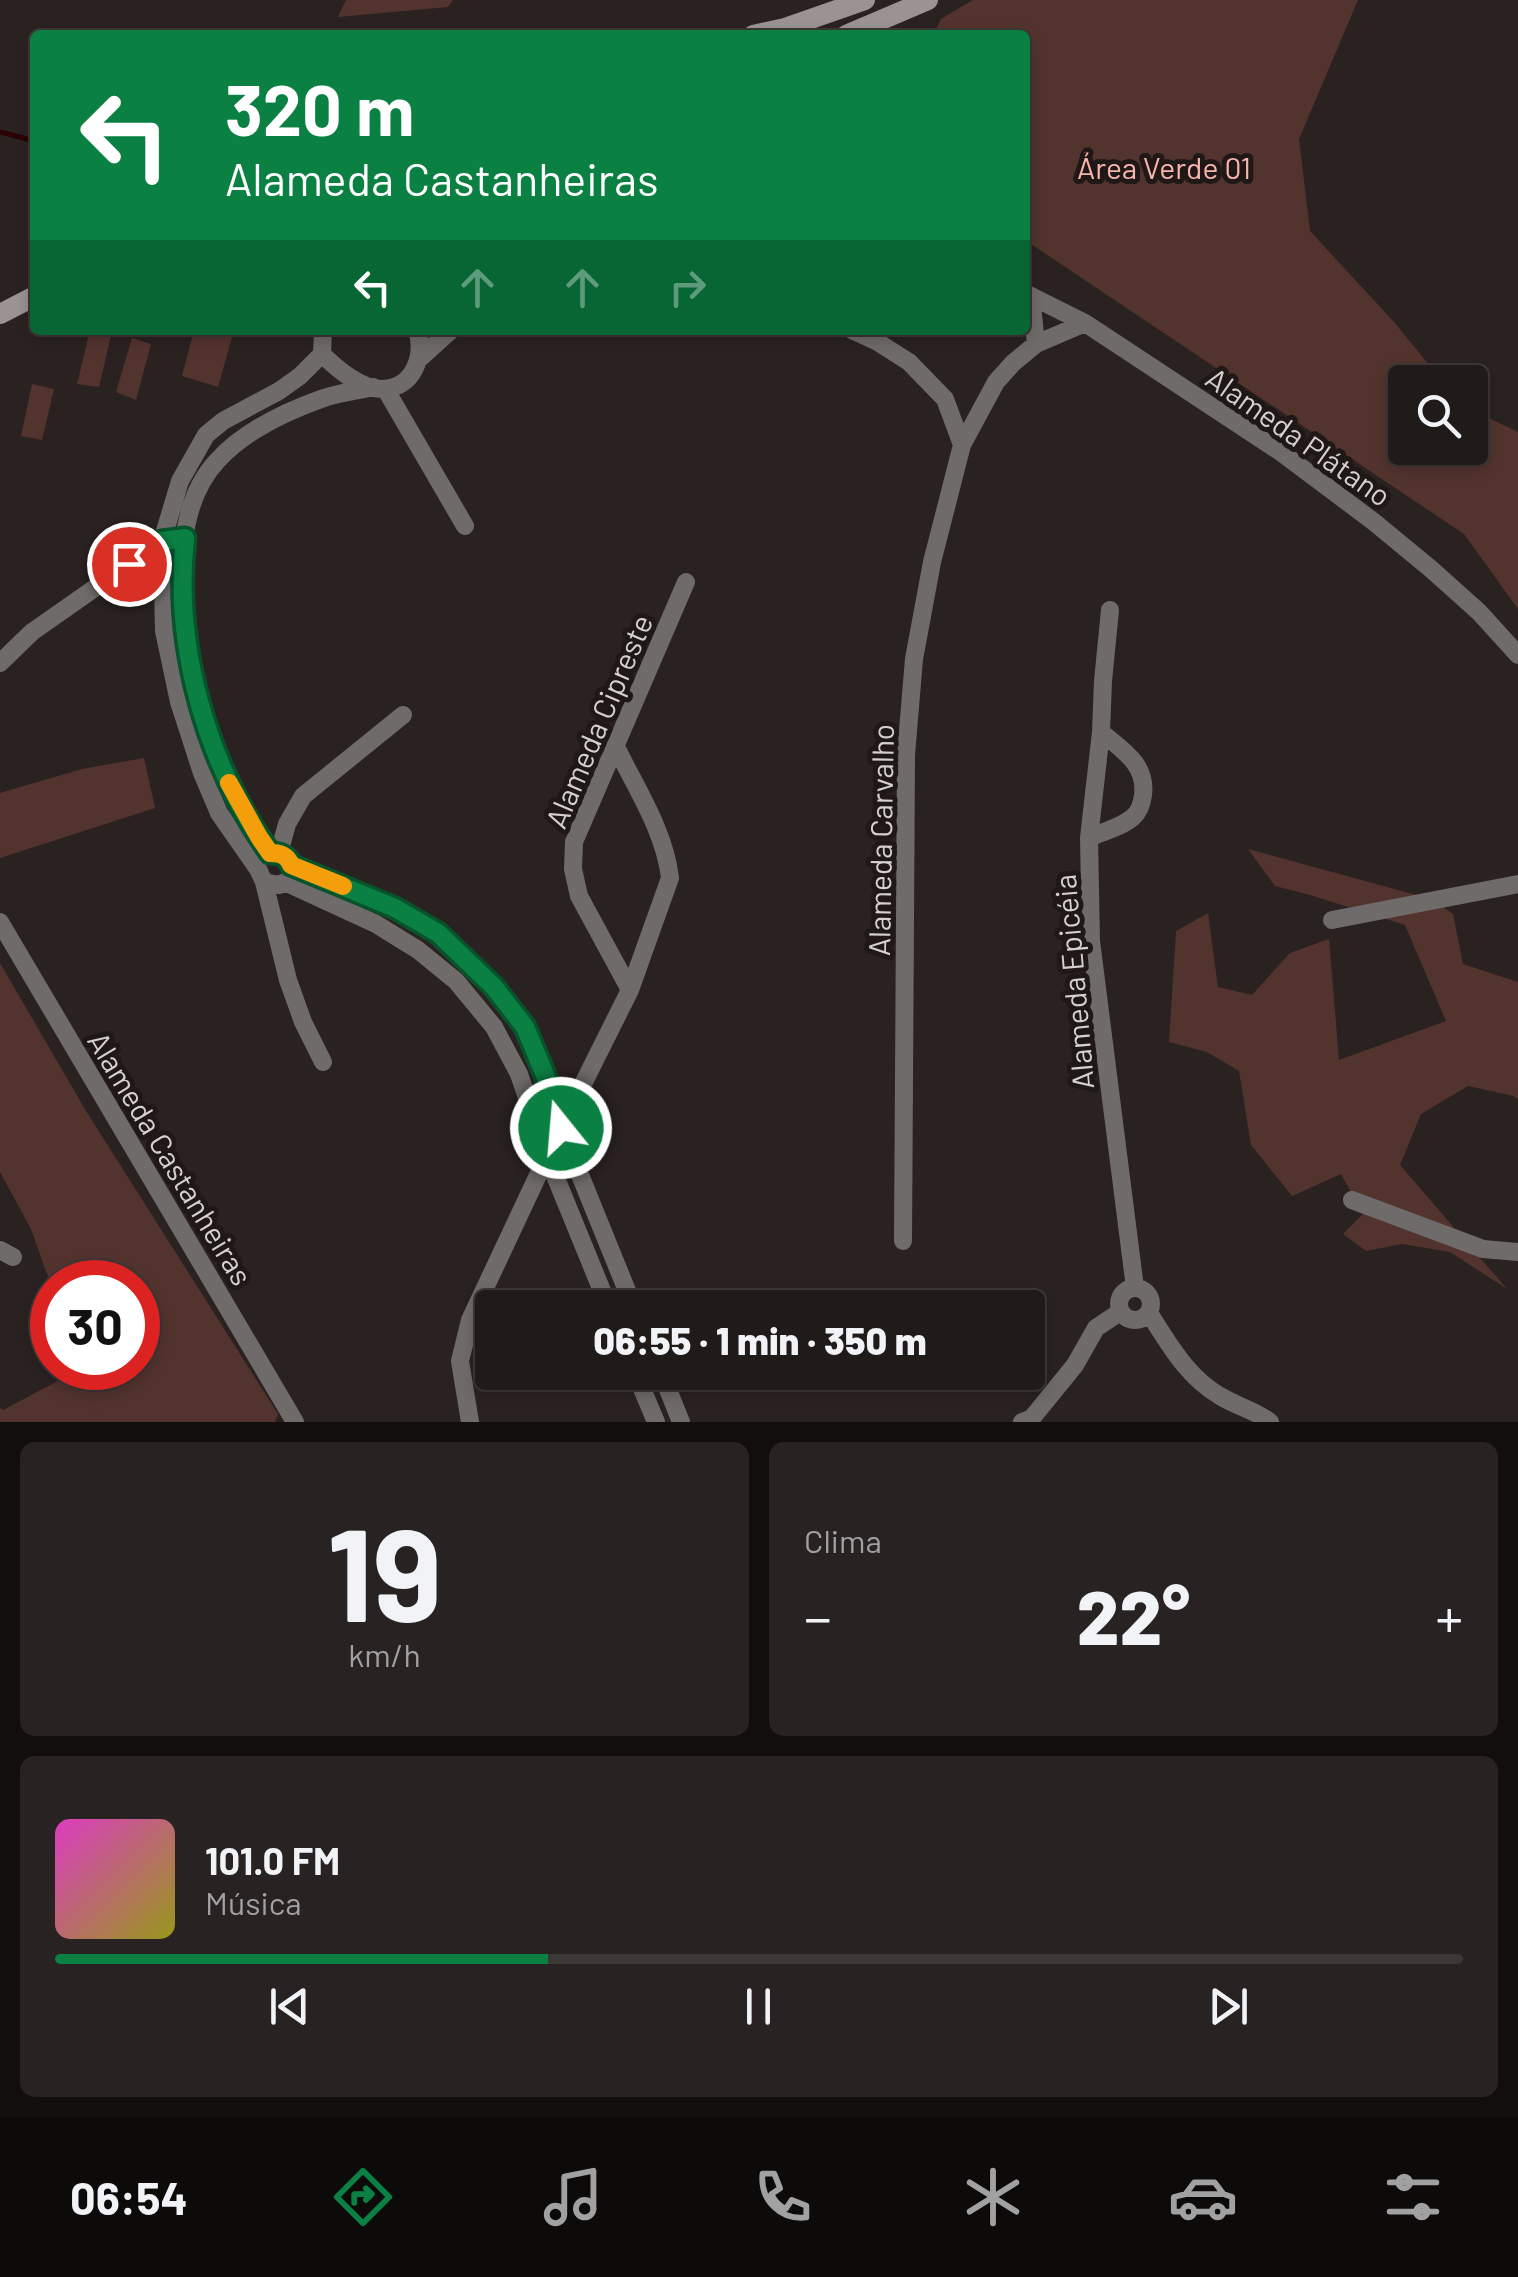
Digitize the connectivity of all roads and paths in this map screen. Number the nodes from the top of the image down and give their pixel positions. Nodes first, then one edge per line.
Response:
1 (865, 0) edge
2 (928, 0) edge
3 (776, 30) edge
4 (858, 30) edge
5 (1030, 295) edge
6 (30, 299) edge
7 (1030, 306) edge
8 (0, 314) edge
9 (1085, 323) junction
10 (324, 335) edge
11 (419, 335) edge
12 (446, 335) edge
13 (863, 335) edge
14 (1036, 344) junction
15 (322, 354) junction
16 (420, 359) junction
17 (379, 388) junction
18 (945, 400) junction
19 (980, 407) junction
20 (962, 444) junction
21 (466, 526) dead end
22 (185, 538) junction
23 (162, 541) junction
24 (686, 582) dead end
25 (1110, 610) dead end
26 (1518, 656) edge
27 (0, 663) edge
28 (403, 715) dead end
29 (1101, 732) junction
30 (616, 747) junction
31 (1089, 838) junction
32 (281, 863) junction
33 (261, 876) junction
34 (1518, 884) edge
35 (1332, 920) dead end
36 (0, 922) edge
37 (630, 990) junction
38 (322, 1062) dead end
39 (561, 1128) junction
40 (547, 1156) junction
41 (589, 1198) junction
42 (1352, 1200) dead end
43 (568, 1207) junction
44 (904, 1241) dead end
45 (1518, 1252) edge
46 (1135, 1288) junction
47 (602, 1290) edge
48 (627, 1290) edge
49 (1120, 1312) junction
50 (1148, 1313) junction
51 (643, 1390) edge
52 (668, 1390) edge
53 (295, 1422) edge
54 (470, 1422) edge
55 (656, 1422) edge
56 (681, 1422) edge
57 (1022, 1422) edge
58 (1270, 1422) edge

1 - 3 main road
2 - 4 main road
5 - 9 street, Alameda Plátano
6 - 8 main road
7 - 14 street
9 - 14 street, Alameda Carvalho
9 - 26 street, Alameda Plátano
10 - 15 street
11 - 16 street
12 - 16 street
13 - 18 street
14 - 19 street, Alameda Carvalho
15 - 17 street
15 - 23 street
16 - 17 street
17 - 21 street
17 - 22 street
18 - 19 street
18 - 20 street
19 - 20 street, Alameda Carvalho
20 - 44 street, Alameda Carvalho
22 - 23 street
22 - 32 street
23 - 27 street
23 - 33 street
24 - 30 street, Alameda Cipreste
25 - 29 street, Alameda Epicéia
28 - 32 street
29 - 31 street, Alameda Epicéia
29 - 31 street
30 - 37 street
30 - 37 street, Alameda Cipreste
31 - 46 street, Alameda Epicéia
32 - 33 street
32 - 33 street
32 - 39 street
32 - 40 street
33 - 38 street
34 - 35 street
36 - 53 street, Alameda Castanheiras
37 - 39 street
39 - 40 street
39 - 41 street
40 - 43 street
40 - 54 street
41 - 43 street
41 - 48 street
42 - 45 street
43 - 47 street
46 - 49 street
46 - 50 street
49 - 50 street
49 - 57 street
50 - 58 street
51 - 55 street
52 - 56 street

